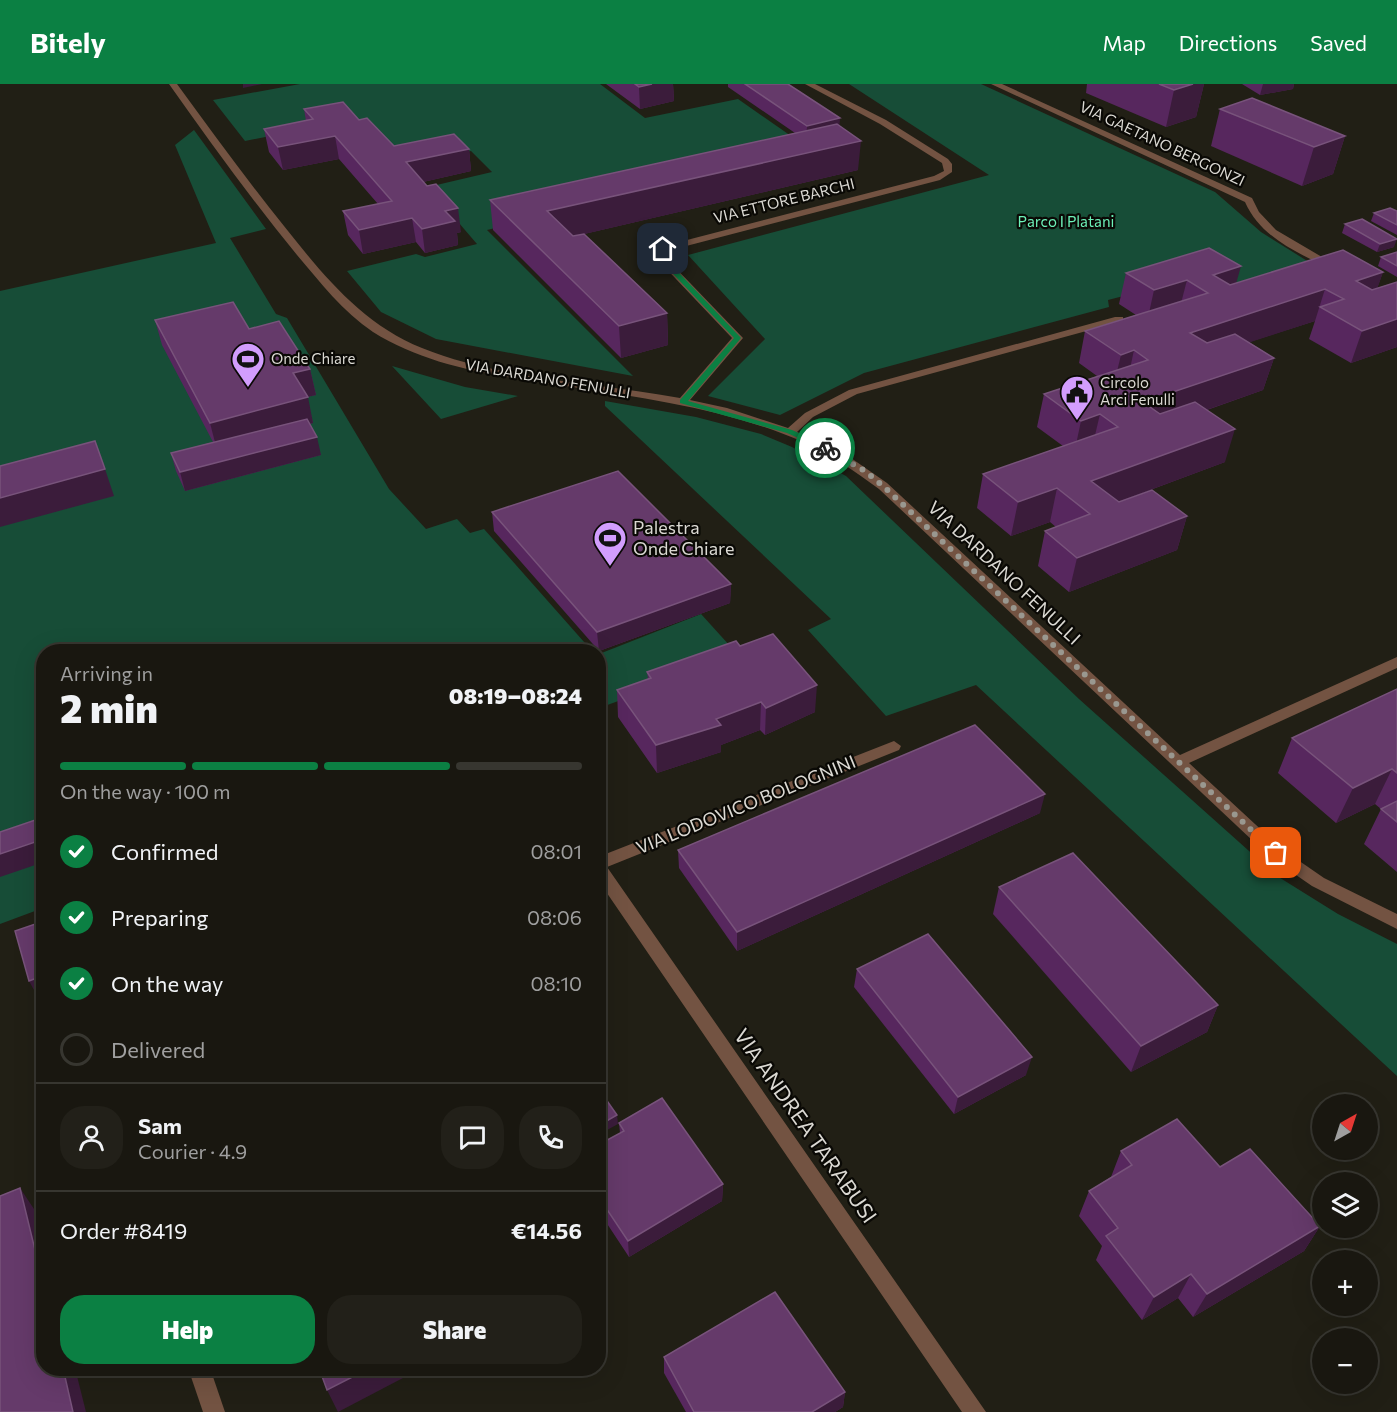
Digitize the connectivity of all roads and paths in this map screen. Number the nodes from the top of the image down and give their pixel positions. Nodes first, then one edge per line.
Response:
1 (173, 84) edge
2 (809, 84) edge
3 (994, 84) edge
4 (1346, 274) edge
5 (1119, 319) edge
6 (683, 402) junction
7 (790, 432) junction
8 (1397, 662) edge
9 (894, 746) dead end
10 (1178, 762) junction
11 (606, 862) edge
12 (606, 877) edge
13 (1397, 922) edge
14 (202, 1376) edge
15 (214, 1412) edge
16 (975, 1412) edge

1 - 6 street, VIA DARDANO FENULLI
2 - 6 street, VIA ETTORE BARCHI
3 - 4 street, VIA GAETANO BERGONZI
5 - 7 street
6 - 7 street, VIA DARDANO FENULLI
7 - 10 street, VIA DARDANO FENULLI
8 - 10 street
9 - 11 street, VIA LODOVICO BOLOGNINI
10 - 13 street, VIA DARDANO FENULLI
12 - 16 street, VIA ANDREA TARABUSI
14 - 15 street

